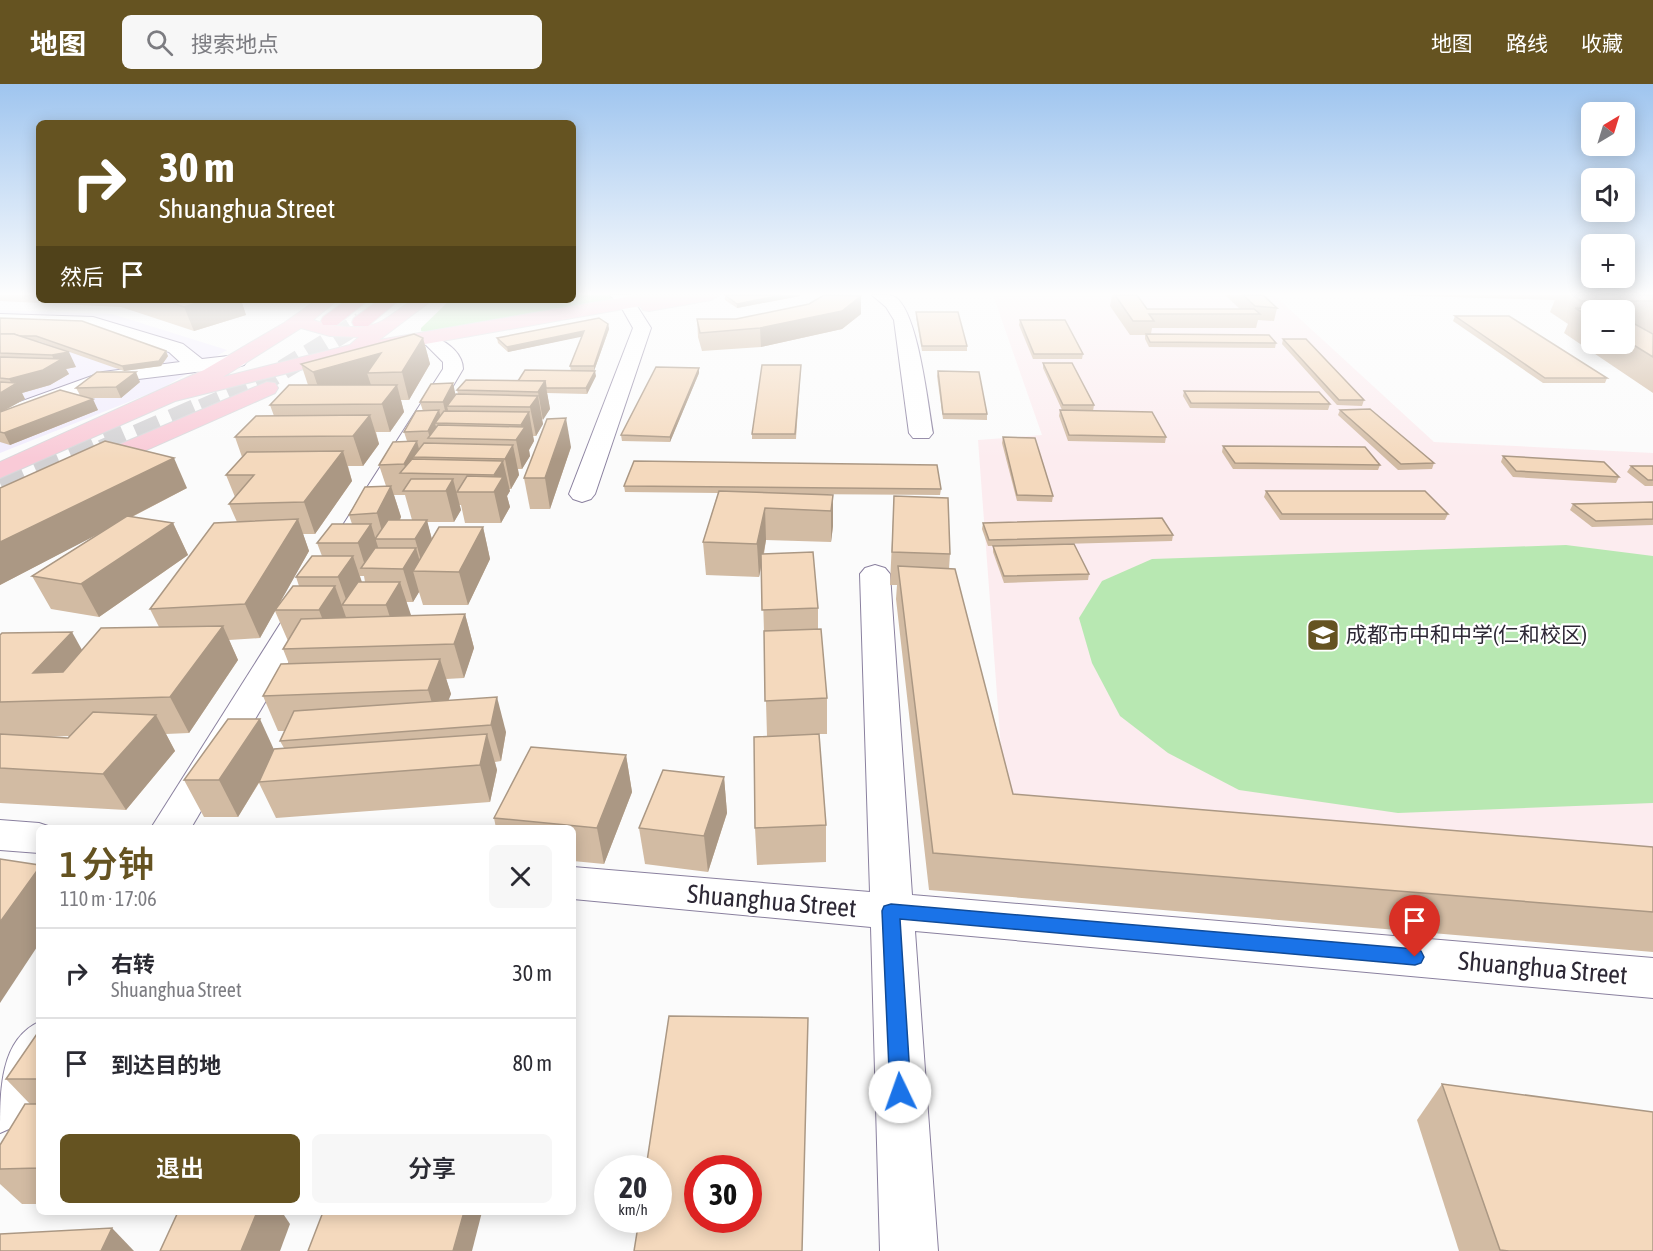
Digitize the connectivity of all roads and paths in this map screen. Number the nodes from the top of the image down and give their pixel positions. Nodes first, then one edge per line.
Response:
1 (178, 349) edge
2 (255, 349) edge
3 (314, 349) edge
4 (361, 349) edge
5 (404, 349) edge
6 (441, 349) edge
7 (634, 349) edge
8 (908, 349) edge
9 (401, 350) junction
10 (352, 351) junction
11 (237, 361) junction
12 (79, 364) dead end
13 (198, 366) junction
14 (110, 376) junction
15 (166, 397) junction
16 (231, 404) junction
17 (0, 417) edge
18 (921, 433) dead end
19 (0, 471) edge
20 (74, 474) edge
21 (582, 494) dead end
22 (340, 552) edge
23 (875, 574) dead end
24 (321, 583) edge
25 (173, 825) edge
26 (0, 835) edge
27 (36, 838) edge
28 (576, 884) edge
29 (891, 911) junction
30 (1653, 978) edge
31 (36, 1049) edge
32 (0, 1108) edge
33 (909, 1251) edge

1 - 13 street
2 - 11 main road
3 - 10 main road
4 - 10 main road
5 - 9 main road
6 - 22 street
7 - 21 street
8 - 18 street
9 - 10 main road
9 - 16 main road
10 - 15 main road
10 - 16 main road
11 - 13 street
11 - 15 main road
12 - 14 street
13 - 14 street
14 - 17 street
15 - 19 main road
16 - 20 main road
23 - 29 street
24 - 25 street
26 - 27 street
28 - 29 street, Shuanghua Street
29 - 30 street, Shuanghua Street
29 - 33 street
31 - 32 street

